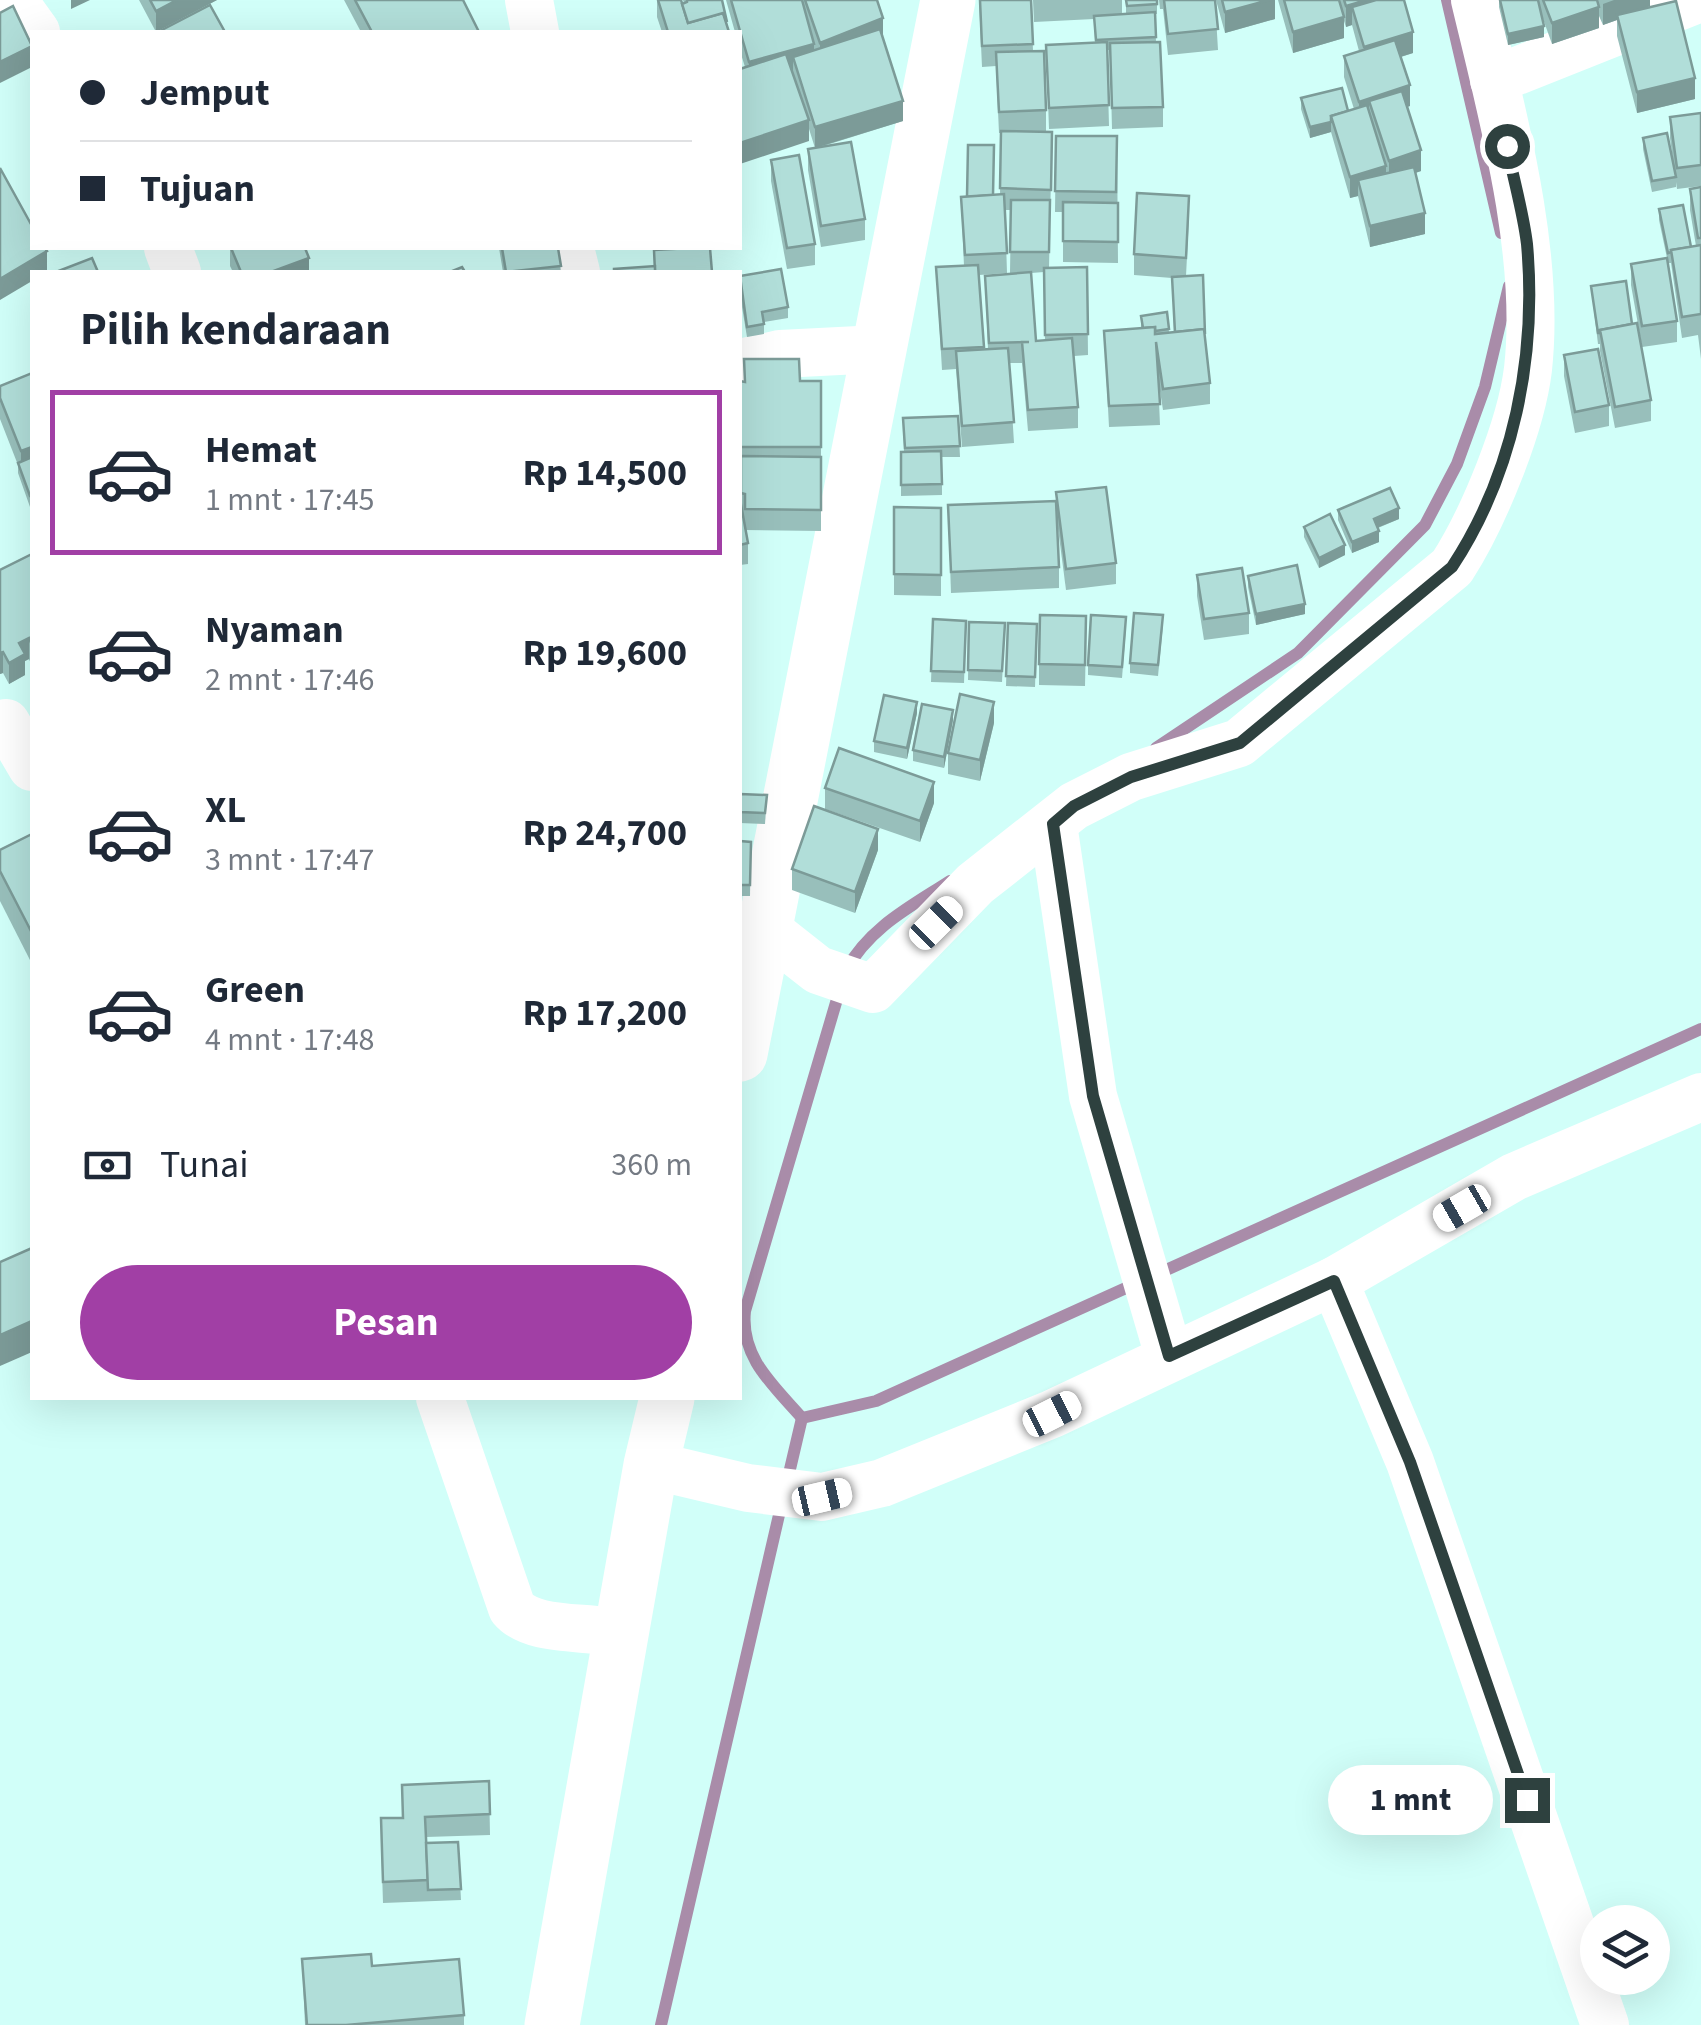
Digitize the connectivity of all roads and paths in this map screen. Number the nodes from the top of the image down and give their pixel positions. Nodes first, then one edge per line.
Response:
1 (14, 0) edge
2 (529, 0) edge
3 (948, 0) edge
4 (1475, 0) edge
5 (1694, 0) edge
6 (35, 30) edge
7 (535, 30) edge
8 (1494, 80) junction
9 (880, 349) junction
10 (742, 363) edge
11 (13, 719) edge
12 (30, 762) edge
13 (1053, 824) junction
14 (766, 929) junction
15 (742, 1044) edge
16 (1701, 1097) edge
17 (1334, 1281) junction
18 (1166, 1343) junction
19 (441, 1400) edge
20 (667, 1400) edge
21 (651, 1466) junction
22 (622, 1634) junction
23 (552, 2025) edge
24 (1606, 2025) edge

1 - 6 street
2 - 7 street
3 - 9 street
4 - 8 street
5 - 8 street
8 - 13 street
9 - 10 street
9 - 14 street
11 - 12 street
13 - 14 street
13 - 18 street
14 - 15 street
16 - 17 street
17 - 18 street
17 - 24 street
18 - 21 street
19 - 22 street
20 - 21 street
21 - 22 street
22 - 23 street

